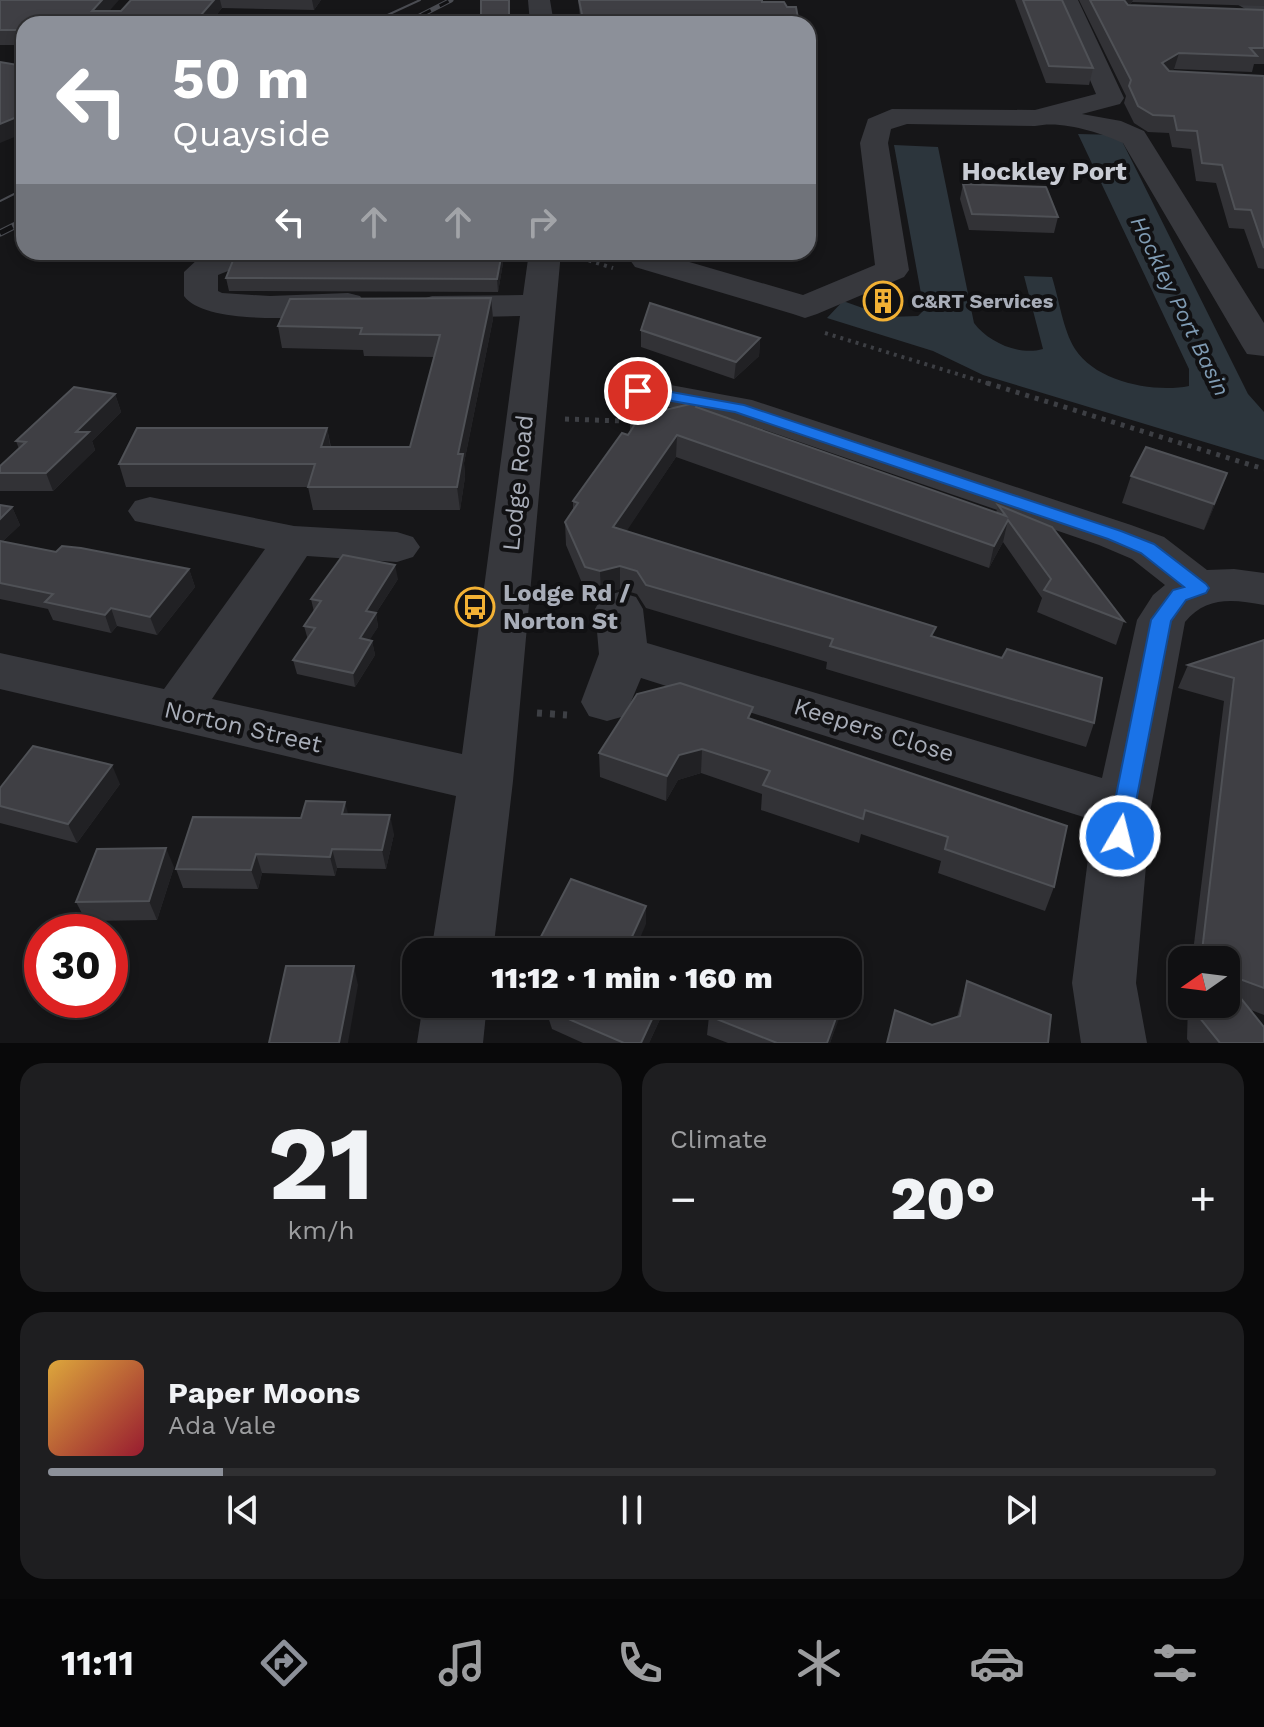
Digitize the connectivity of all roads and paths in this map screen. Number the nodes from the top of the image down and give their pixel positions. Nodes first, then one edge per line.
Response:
1 (1067, 0) edge
2 (1232, 8) edge
3 (1264, 14) edge
4 (1049, 115) junction
5 (223, 260) edge
6 (557, 260) edge
7 (583, 260) edge
8 (647, 260) dead end
9 (618, 269) dead end
10 (538, 305) junction
11 (813, 329) dead end
12 (1260, 346) dead end
13 (633, 396) joint
14 (524, 417) junction
15 (1264, 469) edge
16 (150, 511) dead end
17 (294, 541) junction
18 (397, 547) dead end
19 (1199, 588) junction
20 (1264, 589) edge
21 (0, 671) edge
22 (607, 702) joint
23 (492, 710) junction
24 (176, 712) junction
25 (486, 781) junction
26 (1123, 807) junction
27 (464, 938) edge
28 (453, 1018) edge
29 (450, 1043) edge
30 (1114, 1043) edge

1 - 4 street
2 - 3 street
4 - 8 street
4 - 12 street
5 - 10 street
6 - 10 street, Lodge Road
7 - 9 path
10 - 14 street, Lodge Road
11 - 15 path
13 - 14 path
13 - 19 street
14 - 23 street, Lodge Road
16 - 17 street
17 - 18 street
17 - 24 street
19 - 20 street
19 - 26 street
21 - 24 street, Norton Street
22 - 23 path
22 - 26 street, Keepers Close
23 - 25 street, Lodge Road
24 - 25 street, Norton Street
25 - 27 street, Lodge Road
26 - 30 street
28 - 29 street

